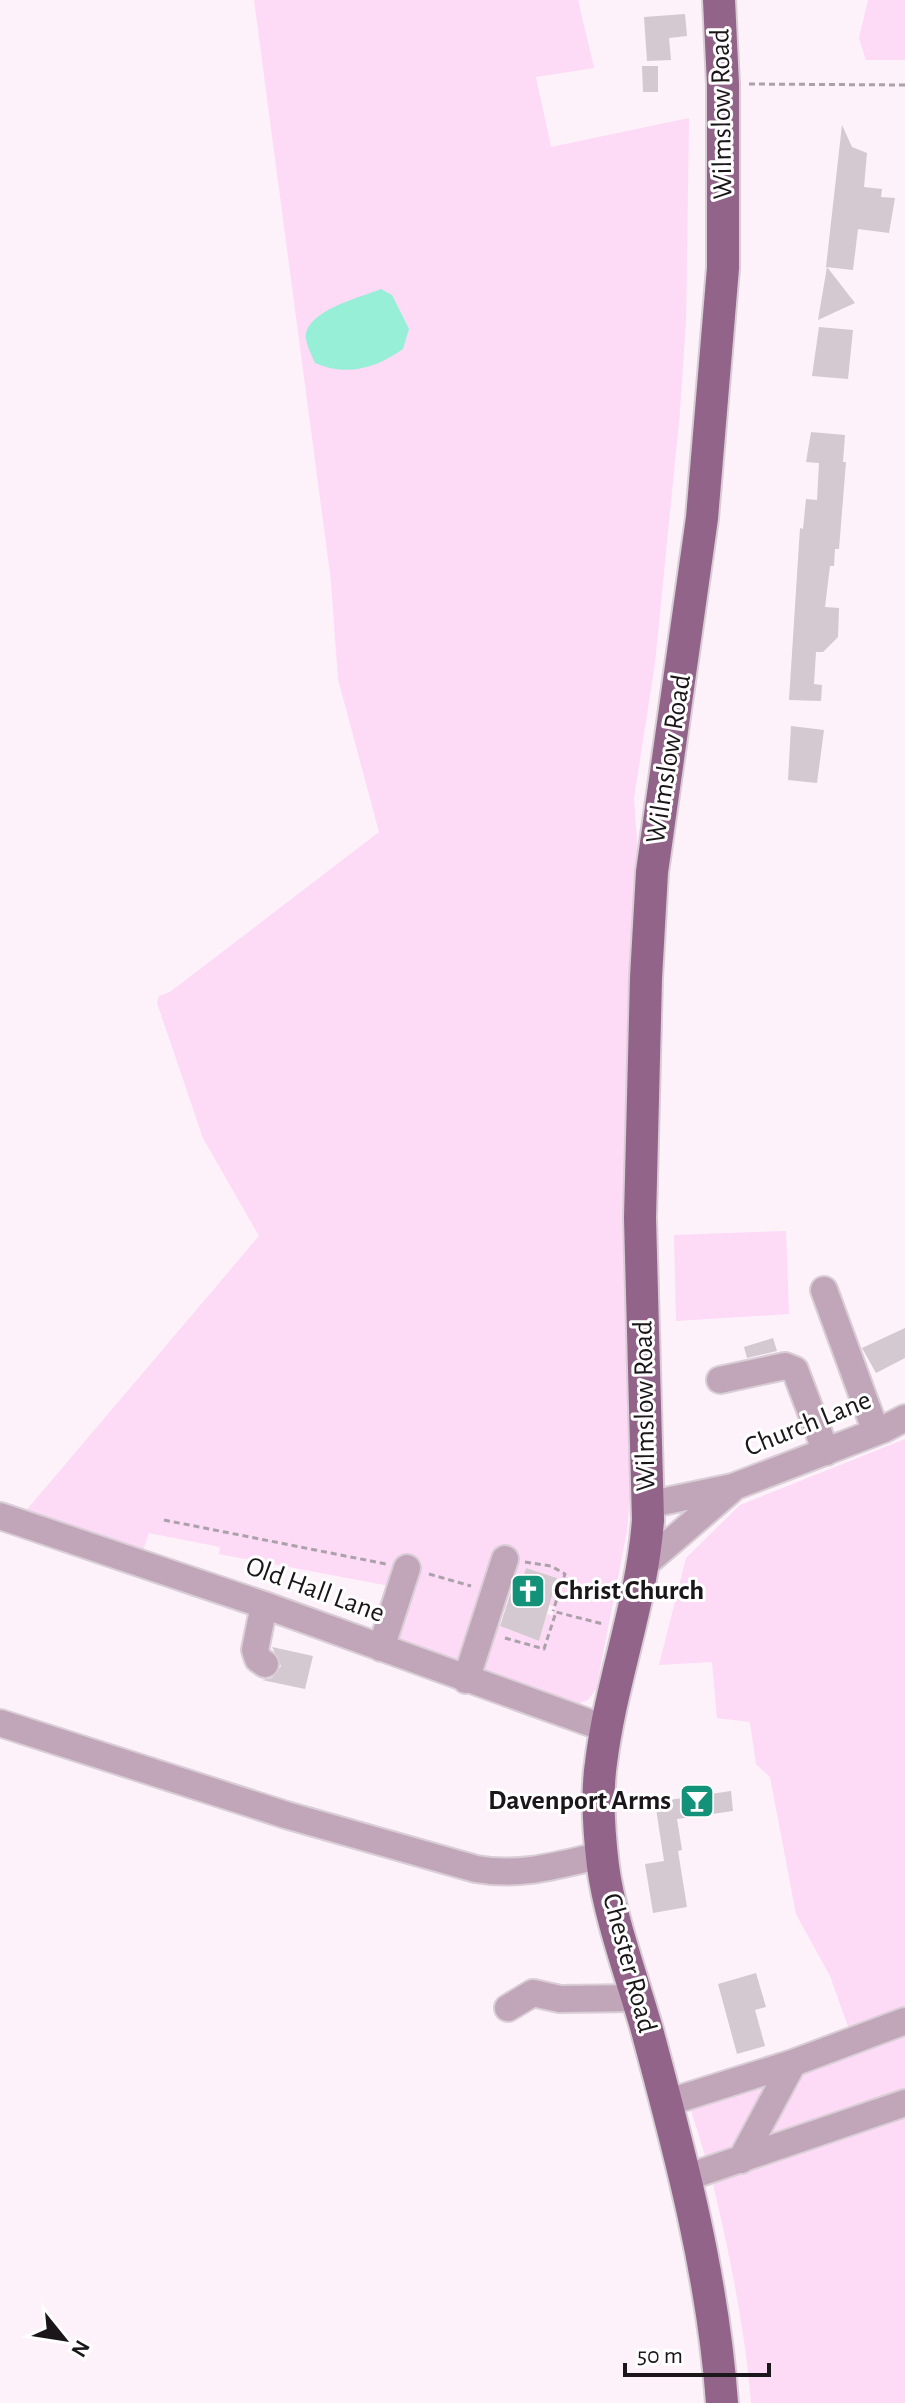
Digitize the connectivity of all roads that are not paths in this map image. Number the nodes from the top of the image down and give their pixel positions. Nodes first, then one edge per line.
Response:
1 (719, 0) edge
2 (824, 1290) dead end
3 (720, 1380) dead end
4 (905, 1418) edge
5 (876, 1432) junction
6 (826, 1452) junction
7 (733, 1487) junction
8 (648, 1513) junction
9 (0, 1516) edge
10 (505, 1559) road end
11 (645, 1564) junction
12 (407, 1568) road end
13 (264, 1605) junction
14 (381, 1648) junction
15 (265, 1664) dead end
16 (466, 1680) junction
17 (0, 1723) edge
18 (608, 1725) junction
19 (602, 1855) junction
20 (638, 1998) junction
21 (508, 2008) dead end
22 (905, 2021) edge
23 (793, 2063) junction
24 (666, 2103) junction
25 (905, 2103) edge
26 (741, 2160) junction
27 (685, 2178) junction
28 (722, 2403) edge

1 - 8 main road, Wilmslow Road
2 - 5 street
3 - 6 street
4 - 5 street, Church Lane
5 - 6 street, Church Lane
6 - 7 street, Church Lane
7 - 8 street, Church Lane
7 - 11 street, Church Lane
8 - 11 main road, Chester Road
9 - 13 street, Old Hall Lane
10 - 16 street
11 - 18 main road, Chester Road
12 - 14 street
13 - 14 street, Old Hall Lane
13 - 15 street
14 - 16 street, Old Hall Lane
16 - 18 street, Old Hall Lane
17 - 19 street
18 - 19 main road, Chester Road
19 - 20 main road, Chester Road
20 - 21 street
20 - 24 main road, Chester Road
22 - 23 street
23 - 24 street
23 - 26 street
24 - 27 main road, Chester Road
25 - 26 street
26 - 27 street
27 - 28 main road, Chester Road

